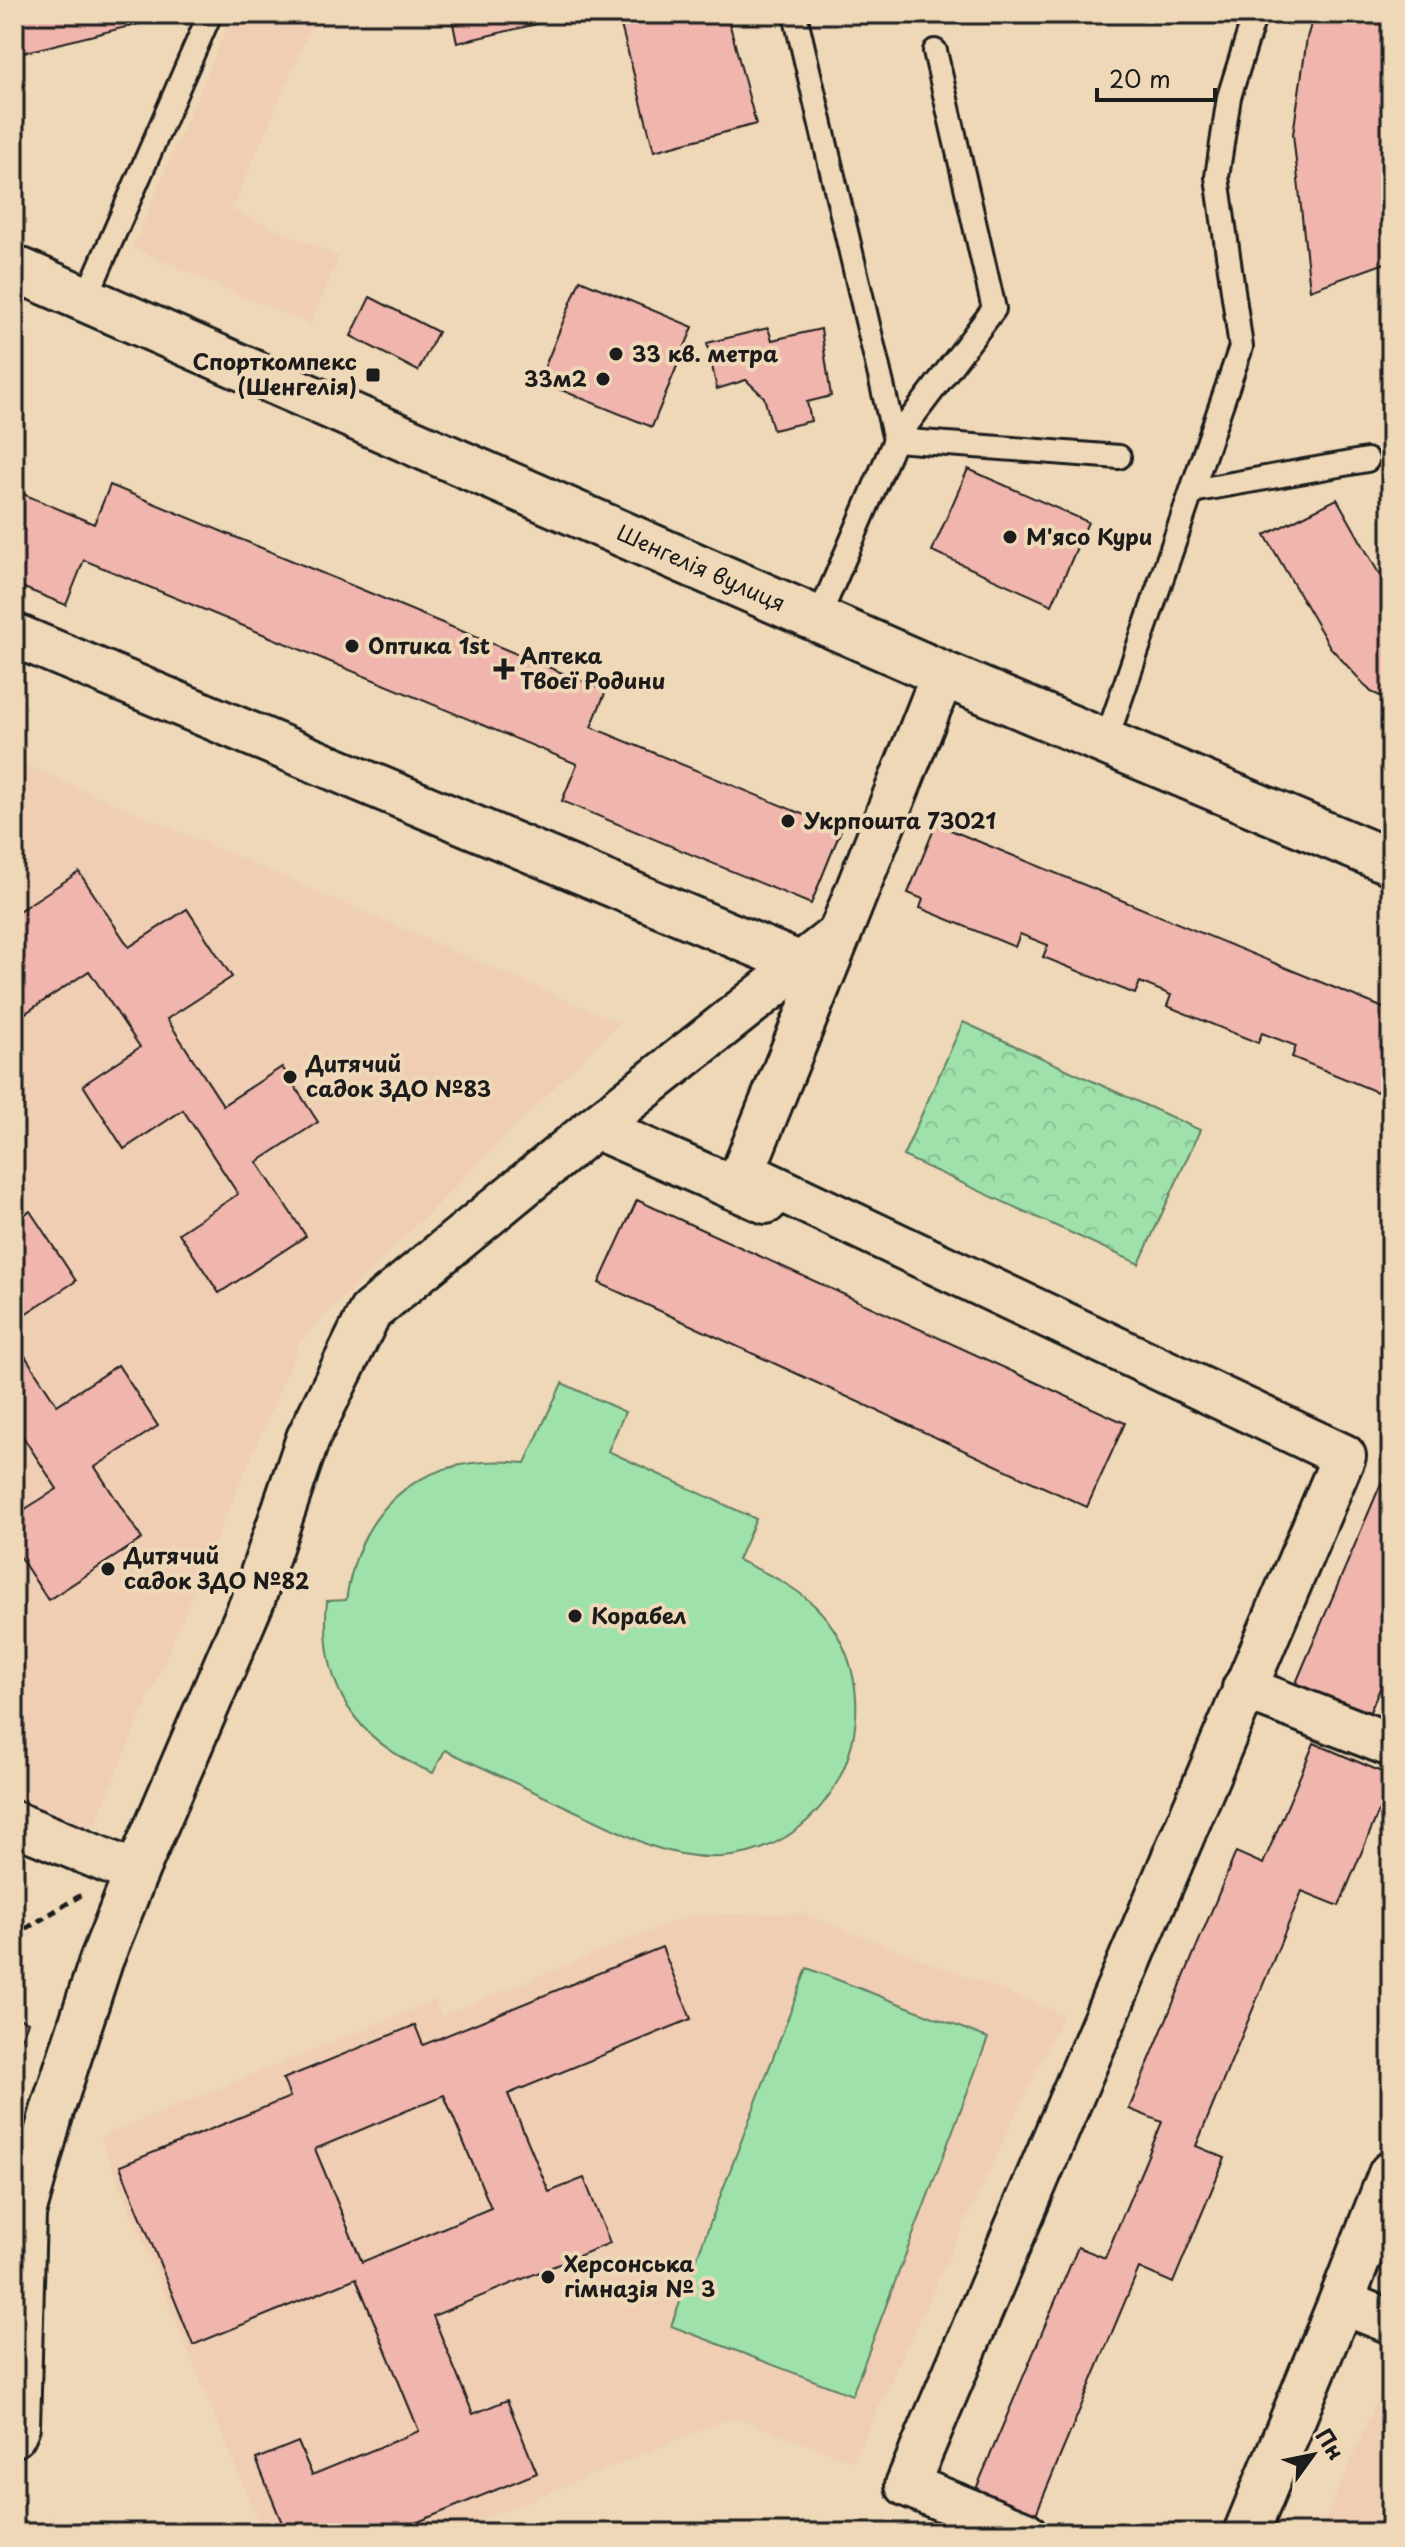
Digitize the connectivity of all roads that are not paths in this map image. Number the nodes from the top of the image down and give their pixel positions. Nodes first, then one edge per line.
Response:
1 (210, 14) edge
2 (795, 14) edge
3 (1255, 14) edge
4 (935, 51) dead end
5 (14, 268) edge
6 (86, 298) junction
7 (895, 440) junction
8 (1119, 457) dead end
9 (1367, 460) dead end
10 (1192, 491) junction
11 (818, 619) junction
12 (14, 635) edge
13 (943, 674) junction
14 (1106, 741) junction
15 (1391, 862) edge
16 (840, 933) junction
17 (801, 964) junction
18 (595, 1127) junction
19 (1344, 1456) junction
20 (1244, 1688) junction
21 (1391, 1745) edge
22 (14, 1823) edge
23 (130, 1871) junction
24 (1391, 2174) edge
25 (1341, 2302) junction
26 (1391, 2322) edge
27 (14, 2435) edge
28 (1025, 2533) edge
29 (1246, 2533) edge

1 - 6 lane
2 - 7 lane
3 - 10 lane
4 - 7 lane
5 - 6 street, Шенгелія вулиця
6 - 11 street, Шенгелія вулиця
7 - 8 lane
7 - 11 lane
9 - 10 lane
10 - 14 lane
11 - 13 street, Шенгелія вулиця
12 - 17 street
13 - 14 street, Шенгелія вулиця
13 - 16 street
14 - 15 street, Шенгелія вулиця
16 - 17 street
16 - 19 street
17 - 18 street
18 - 19 street
18 - 23 street
19 - 20 street
20 - 21 street
20 - 28 street
22 - 23 street
23 - 27 street
24 - 25 street
25 - 26 street
25 - 29 street

